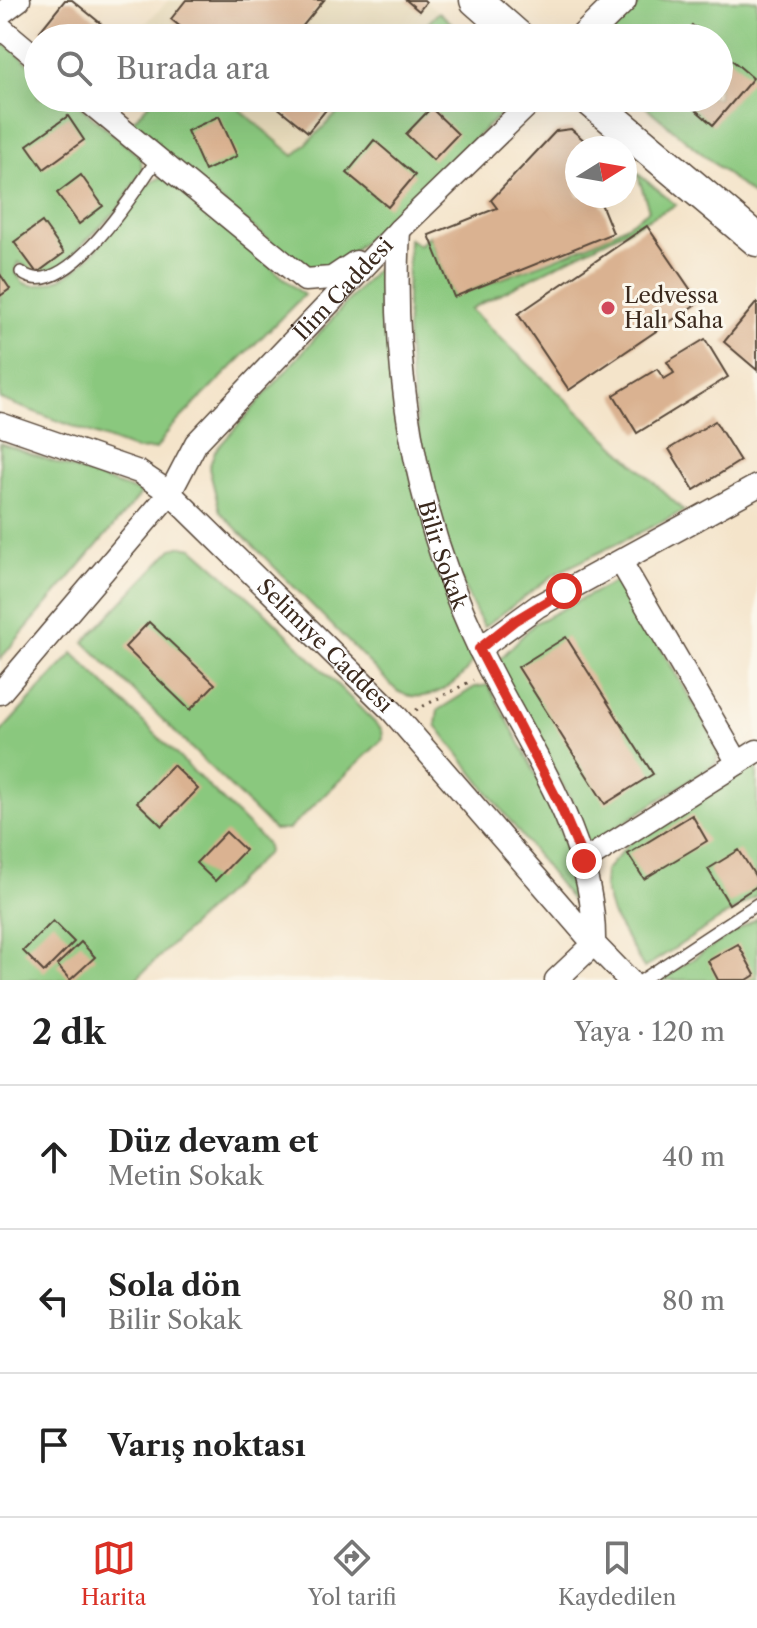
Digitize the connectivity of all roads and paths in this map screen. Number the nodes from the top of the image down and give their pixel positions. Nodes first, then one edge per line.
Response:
1 (19, 0) edge
2 (476, 0) edge
3 (622, 0) edge
4 (0, 14) edge
5 (503, 24) edge
6 (597, 24) edge
7 (0, 27) edge
8 (24, 47) edge
9 (101, 112) edge
10 (521, 112) edge
11 (605, 112) edge
12 (157, 159) junction
13 (399, 230) junction
14 (757, 240) edge
15 (21, 272) dead end
16 (0, 424) edge
17 (757, 486) edge
18 (170, 493) junction
19 (621, 562) junction
20 (484, 659) junction
21 (0, 693) edge
22 (392, 711) junction
23 (748, 757) edge
24 (584, 861) junction
25 (757, 904) edge
26 (594, 944) junction
27 (556, 980) edge
28 (629, 980) edge
29 (642, 980) edge

1 - 4 street
2 - 5 main road
3 - 6 street
7 - 8 street
9 - 12 street
10 - 13 street, İlim Caddesi
11 - 14 main road
12 - 13 street
12 - 15 lane
13 - 18 street, İlim Caddesi
13 - 20 street, Bilir Sokak
16 - 18 street, Selimiye Caddesi
17 - 19 street
18 - 21 street, İlim Caddesi
18 - 22 street, Selimiye Caddesi
19 - 20 street
19 - 23 street
20 - 22 path
20 - 24 street, Bilir Sokak
22 - 26 street, Selimiye Caddesi
23 - 24 street
24 - 26 street, Bilir Sokak
25 - 29 lane
26 - 27 street
26 - 28 street

